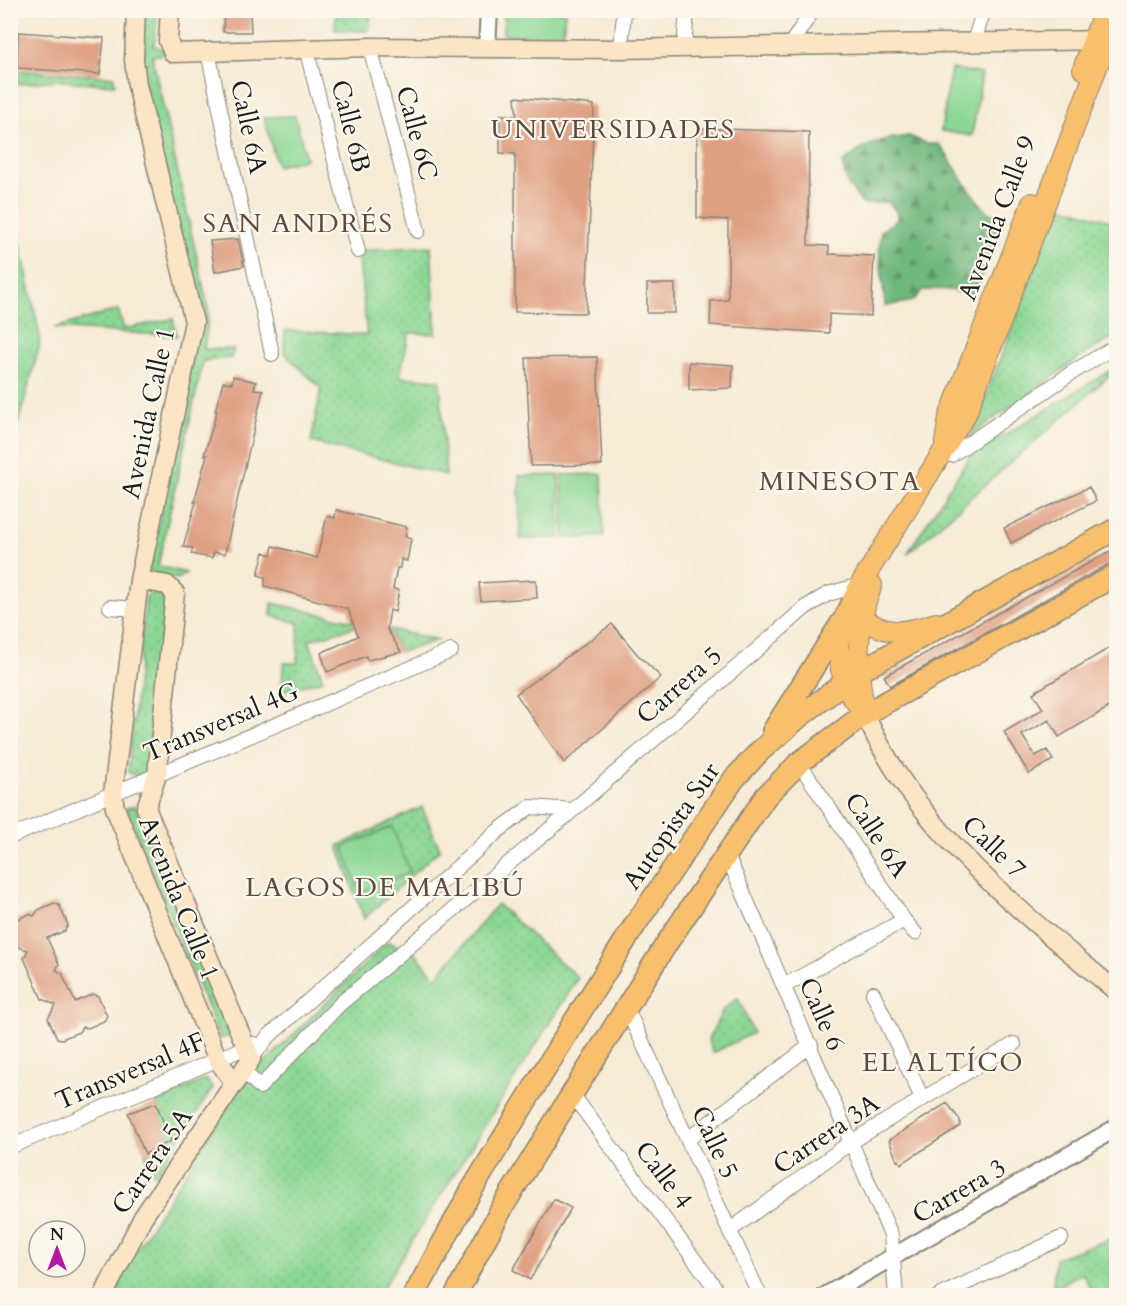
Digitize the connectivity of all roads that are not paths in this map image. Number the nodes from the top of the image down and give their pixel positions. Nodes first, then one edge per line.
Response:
1 (136, 10) edge
2 (170, 10) edge
3 (489, 10) edge
4 (624, 10) edge
5 (687, 10) edge
6 (813, 10) edge
7 (984, 10) edge
8 (1104, 10) edge
9 (1116, 17) edge
10 (1101, 40) junction
11 (974, 41) junction
12 (790, 45) junction
13 (370, 47) junction
14 (306, 48) junction
15 (487, 48) junction
16 (684, 48) junction
17 (621, 49) junction
18 (208, 52) junction
19 (418, 231) dead end
20 (358, 251) dead end
21 (1116, 346) edge
22 (272, 354) dead end
23 (943, 449) junction
24 (899, 525) junction
25 (1116, 529) edge
26 (1116, 575) edge
27 (139, 580) junction
28 (860, 585) junction
29 (110, 607) dead end
30 (135, 609) junction
31 (967, 611) junction
32 (851, 619) junction
33 (451, 651) dead end
34 (852, 677) junction
35 (865, 714) junction
36 (760, 751) junction
37 (799, 764) junction
38 (157, 775) junction
39 (113, 794) junction
40 (573, 810) junction
41 (10, 837) edge
42 (727, 855) junction
43 (904, 920) junction
44 (915, 933) dead end
45 (784, 986) junction
46 (1116, 991) edge
47 (873, 993) dead end
48 (626, 1007) junction
49 (1014, 1044) dead end
50 (811, 1046) junction
51 (218, 1060) junction
52 (244, 1066) junction
53 (572, 1094) junction
54 (922, 1098) junction
55 (1116, 1128) edge
56 (688, 1138) junction
57 (851, 1142) junction
58 (10, 1148) edge
59 (729, 1231) junction
60 (1061, 1238) dead end
61 (893, 1258) junction
62 (714, 1286) dead end
63 (104, 1296) edge
64 (414, 1296) edge
65 (455, 1296) edge
66 (760, 1296) edge
67 (825, 1296) edge
68 (896, 1296) edge
69 (939, 1296) edge

1 - 27 main road, Avenida Calle 1
2 - 18 main road
3 - 15 street
4 - 17 street
5 - 16 street
6 - 12 street
7 - 11 street
8 - 10 main road, Avenida Calle 9
9 - 10 main road, Avenida Calle 9
10 - 11 main road
10 - 23 main road, Avenida Calle 9
11 - 12 main road
12 - 16 main road
13 - 14 main road
13 - 15 main road
13 - 19 street, Calle 6C
14 - 18 main road
14 - 20 street, Calle 6B
15 - 17 main road
16 - 17 main road
18 - 22 street, Calle 6A
21 - 23 street
23 - 24 main road, Avenida Calle 9
24 - 28 main road, Avenida Calle 9
24 - 32 main road, Avenida Calle 9
25 - 31 highway, Autopista Sur
26 - 35 highway
27 - 30 main road, Avenida Calle 1
27 - 38 main road, Avenida Calle 1
28 - 32 main road, Avenida Calle 9
28 - 40 street, Carrera 5
29 - 30 street
30 - 39 main road, Avenida Calle 1
31 - 32 main road
31 - 34 highway, Autopista Sur
32 - 34 main road
32 - 36 highway
33 - 38 street, Transversal 4G
34 - 35 main road
34 - 36 highway, Autopista Sur
35 - 37 highway
35 - 46 main road, Calle 7
36 - 64 highway, Autopista Sur
37 - 42 highway
37 - 43 street, Calle 6A
38 - 39 street, Transversal 4G
38 - 52 main road, Avenida Calle 1
39 - 41 street, Transversal 4G
39 - 51 main road, Avenida Calle 1
40 - 52 street
40 - 52 street, Carrera 5
42 - 45 street, Calle 6
42 - 48 highway
43 - 44 street, Calle 6A
43 - 45 street
45 - 50 street, Calle 6
47 - 54 street
48 - 53 highway
48 - 56 street, Calle 5
49 - 54 street, Carrera 3A
50 - 56 street
50 - 57 street, Calle 6
51 - 52 main road, Avenida Calle 1
51 - 52 street, Transversal 4F
51 - 58 street, Transversal 4F
52 - 63 main road, Carrera 5A
53 - 62 street, Calle 4
53 - 65 highway
54 - 57 street, Carrera 3A
55 - 61 street, Carrera 3
56 - 59 street, Calle 5
57 - 59 street, Carrera 3A
57 - 61 street, Calle 6
59 - 66 street, Calle 5
60 - 69 street
61 - 67 street, Carrera 3
61 - 68 street, Calle 6

